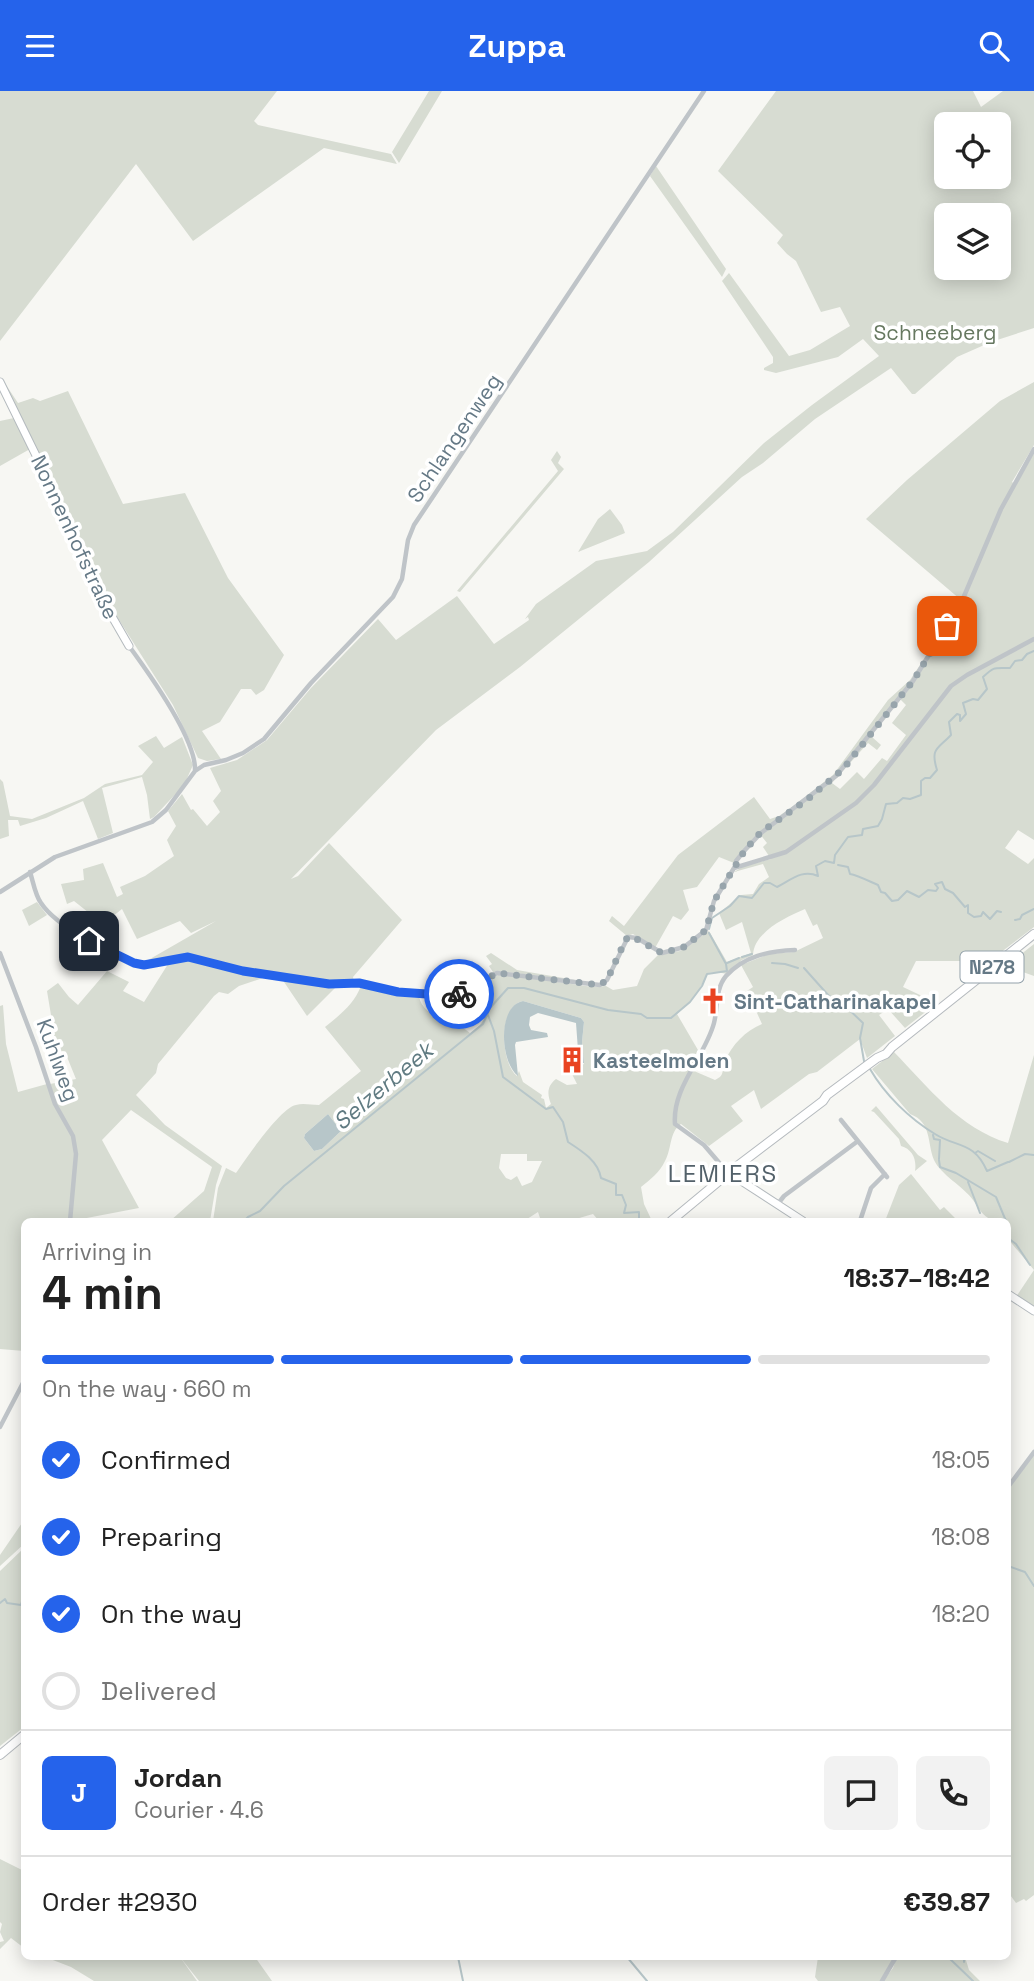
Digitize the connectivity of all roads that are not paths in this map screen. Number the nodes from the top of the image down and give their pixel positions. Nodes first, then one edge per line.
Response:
1 (704, 91) edge
2 (0, 382) edge
3 (1034, 449) edge
4 (1034, 639) edge
5 (130, 646) joint
6 (195, 762) junction
7 (204, 765) junction
8 (195, 771) junction
9 (736, 867) junction
10 (30, 872) junction
11 (0, 892) edge
12 (1034, 934) edge
13 (795, 950) dead end
14 (0, 953) edge
15 (841, 1120) dead end
16 (858, 1141) junction
17 (731, 1175) junction
18 (777, 1205) junction
19 (70, 1218) edge
20 (676, 1218) edge
21 (798, 1218) edge
22 (861, 1218) edge
23 (1011, 1296) edge
24 (1034, 1311) edge
25 (21, 1387) edge
26 (0, 1427) edge
27 (1034, 1452) edge
28 (1011, 1483) edge
29 (21, 1738) edge
30 (0, 1755) edge
31 (894, 1960) edge
32 (882, 1981) edge

1 - 7 street, Schlangenweg
2 - 5 street, Nonnenhofstraße
3 - 9 street
4 - 9 street
5 - 6 street, Nonnenhofstraße
6 - 7 street
6 - 8 street, Nonnenhofstraße
7 - 8 street, Schlangenweg
8 - 10 street, Schlangenweg
9 - 10 street
10 - 11 street, Schlangenweg
12 - 17 main road, N278
13 - 17 street
14 - 19 street, Kuhlweg
15 - 16 street
16 - 18 street
16 - 22 street
17 - 18 street
17 - 20 main road, N278
18 - 21 street
23 - 24 street
25 - 26 street
27 - 28 street
29 - 30 main road
31 - 32 street

